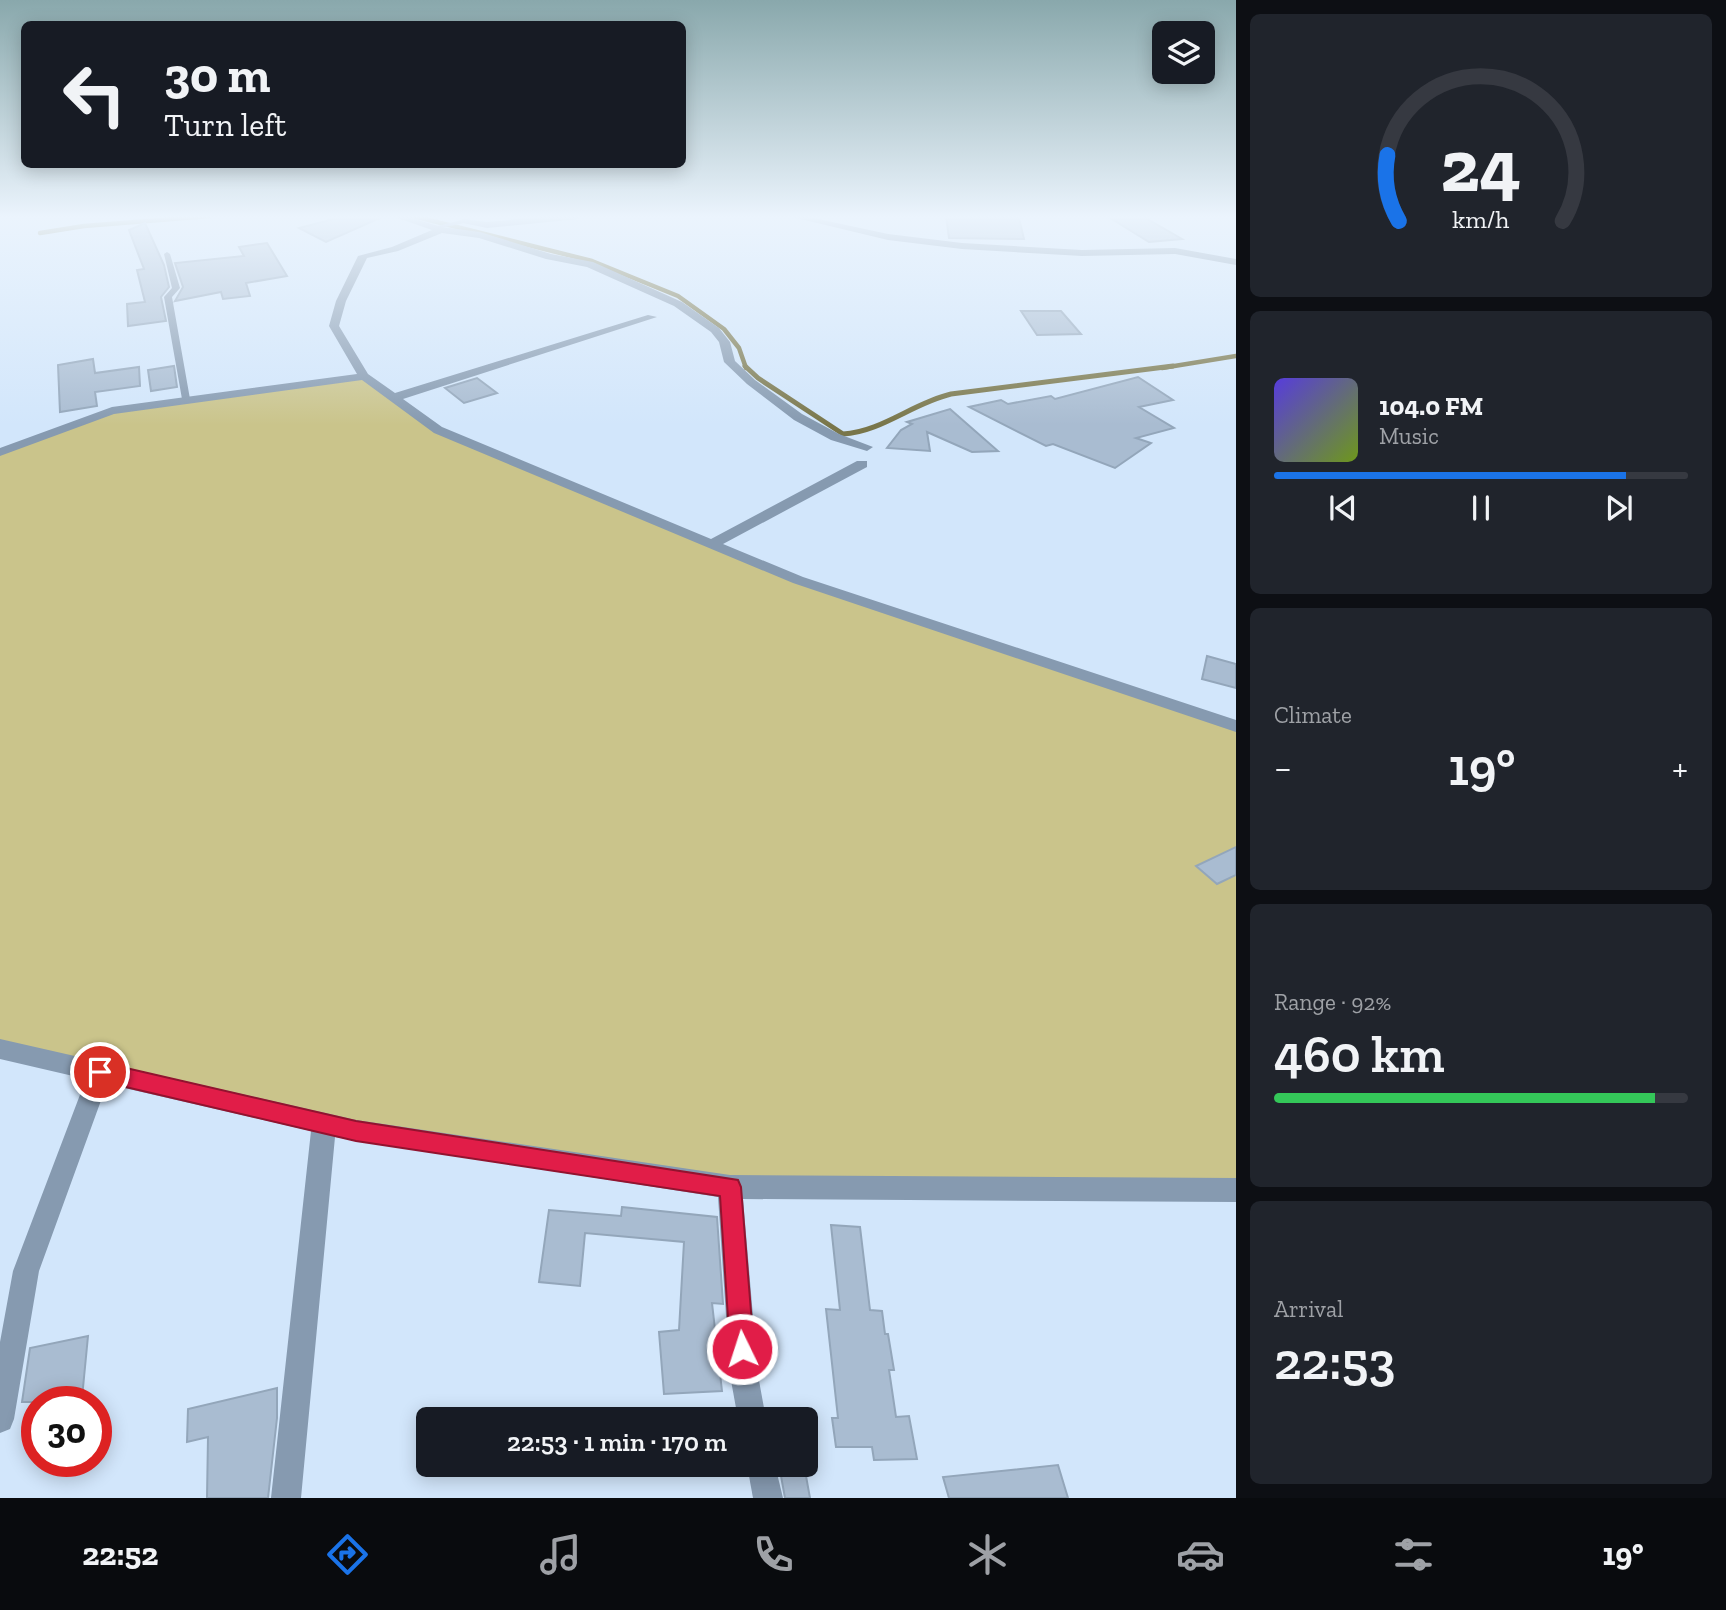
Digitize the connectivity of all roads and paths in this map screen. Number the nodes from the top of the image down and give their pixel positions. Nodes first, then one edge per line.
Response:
1 (175, 286) edge
2 (348, 286) edge
3 (638, 286) edge
4 (652, 317) dead end
5 (364, 376) junction
6 (392, 398) junction
7 (186, 399) junction
8 (867, 447) dead end
9 (0, 452) edge
10 (862, 464) dead end
11 (712, 544) junction
12 (1236, 726) edge
13 (0, 1049) edge
14 (100, 1072) junction
15 (324, 1124) junction
16 (730, 1187) junction
17 (1236, 1190) edge
18 (750, 1407) edge
19 (0, 1419) edge
20 (764, 1477) edge
21 (286, 1498) edge
22 (768, 1498) edge

1 - 7 lane
2 - 5 street
3 - 8 street
4 - 6 street
5 - 6 street
5 - 7 street
6 - 11 street
7 - 9 street
10 - 11 street
11 - 12 street
13 - 14 street
14 - 15 street
14 - 19 street
15 - 16 street
15 - 21 street
16 - 17 street
16 - 18 street
20 - 22 street

